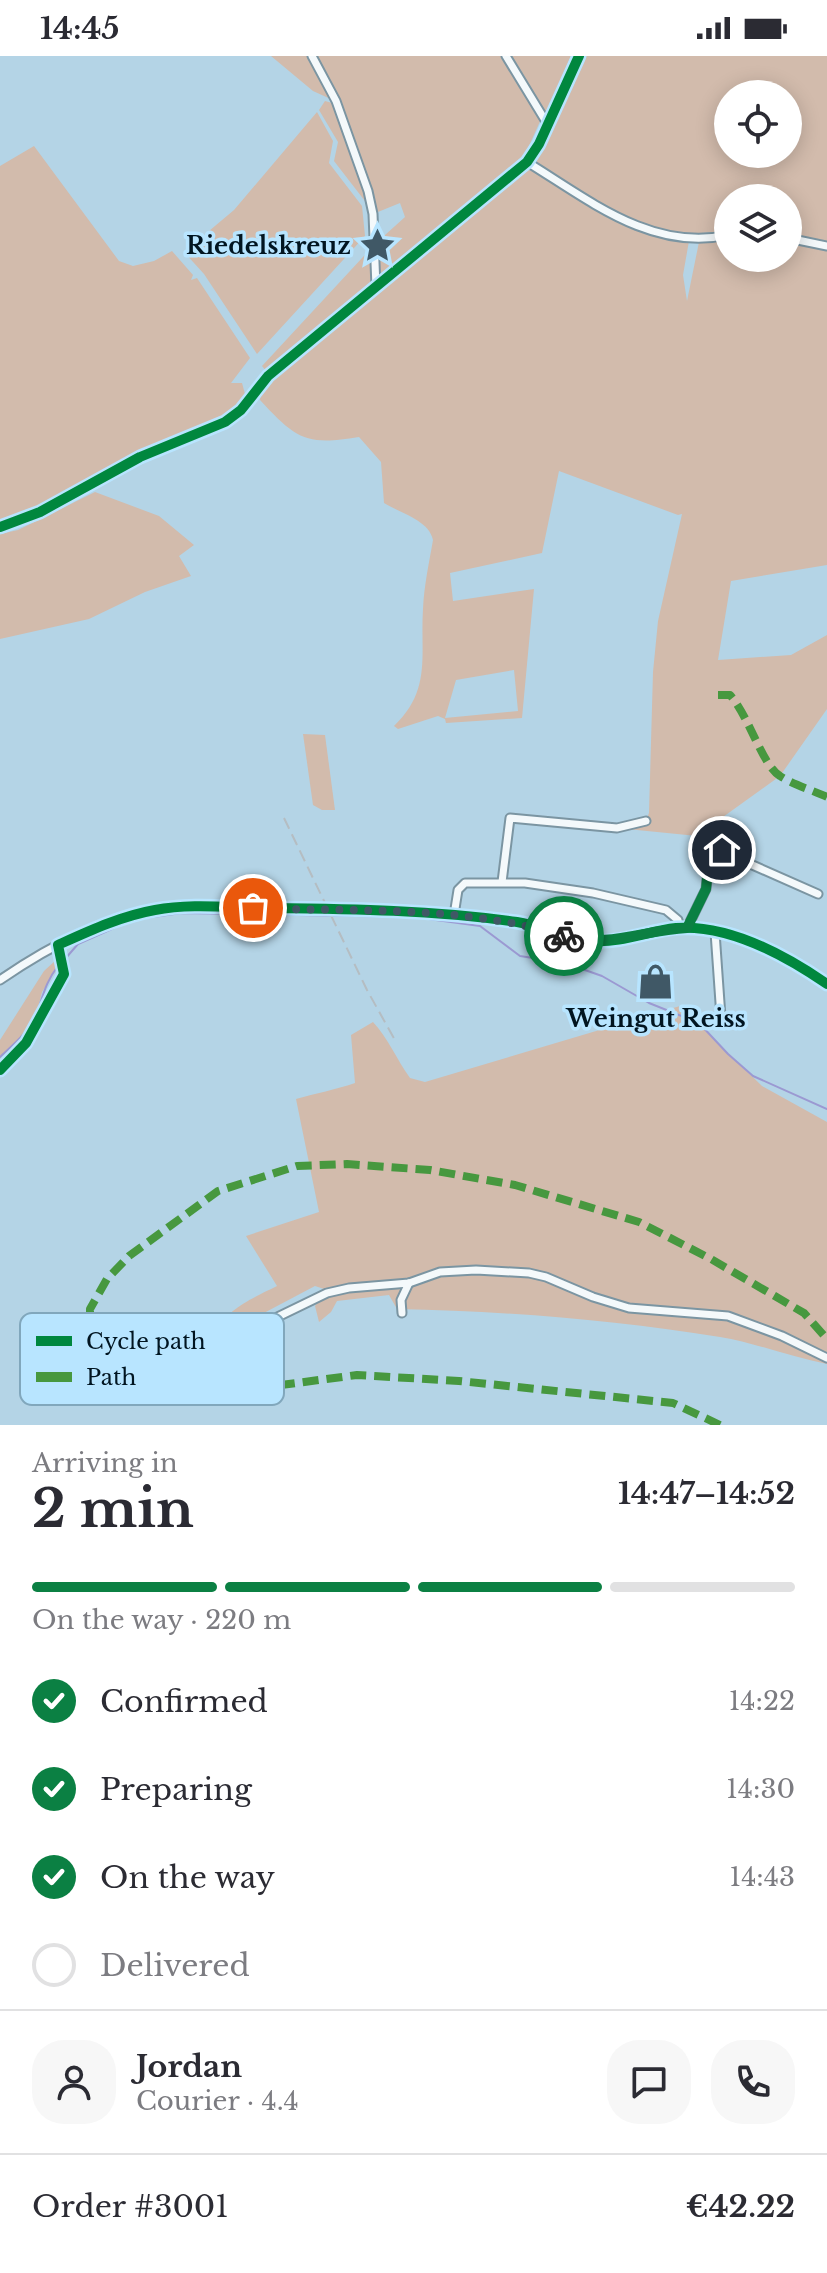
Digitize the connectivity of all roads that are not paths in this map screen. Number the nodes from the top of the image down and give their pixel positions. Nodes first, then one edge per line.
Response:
1 (312, 56) edge
2 (506, 56) edge
3 (579, 56) edge
4 (548, 125) junction
5 (527, 162) junction
6 (714, 238) edge
7 (802, 241) edge
8 (827, 246) edge
9 (376, 287) junction
10 (0, 527) edge
11 (646, 821) dead end
12 (502, 882) junction
13 (818, 894) dead end
14 (454, 915) junction
15 (683, 928) junction
16 (715, 932) junction
17 (58, 945) junction
18 (0, 980) edge
19 (827, 984) edge
20 (721, 1017) dead end
21 (0, 1070) edge
22 (409, 1283) junction
23 (402, 1313) dead end
24 (284, 1315) edge
25 (827, 1358) edge

1 - 9 street
2 - 4 street
3 - 4 street
4 - 5 street
5 - 6 street
5 - 9 street
7 - 8 street
9 - 10 street
11 - 12 street
12 - 14 street
12 - 15 street
13 - 15 street
14 - 15 street
14 - 17 street
15 - 16 street
16 - 19 street
16 - 20 street
17 - 18 street
17 - 21 street
22 - 23 street
22 - 24 street
22 - 25 street

